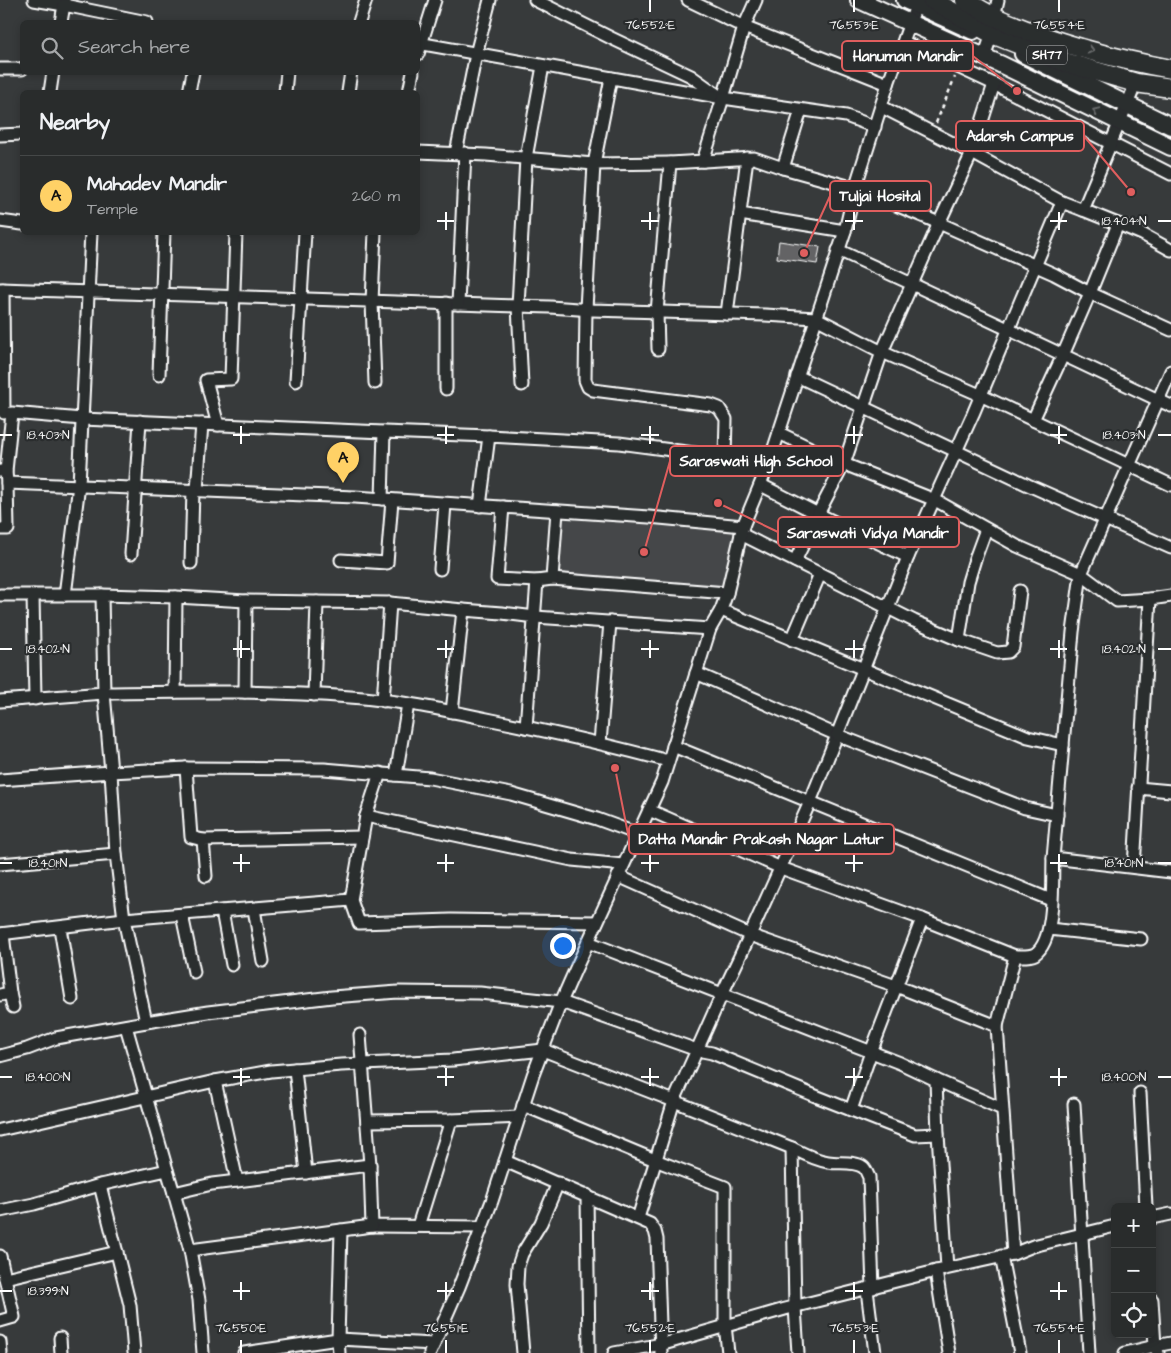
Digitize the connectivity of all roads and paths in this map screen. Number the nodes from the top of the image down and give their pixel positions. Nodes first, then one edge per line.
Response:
1 (34, 0) edge
2 (366, 0) edge
3 (435, 0) edge
4 (490, 0) edge
5 (535, 0) edge
6 (688, 0) edge
7 (756, 0) edge
8 (859, 0) edge
9 (965, 0) edge
10 (918, 1) edge
11 (64, 3) edge
12 (61, 20) edge
13 (138, 20) edge
14 (360, 20) edge
15 (994, 22) edge
16 (910, 23) junction
17 (744, 27) junction
18 (420, 41) edge
19 (904, 42) junction
20 (420, 47) edge
21 (476, 54) junction
22 (984, 57) junction
23 (543, 66) junction
24 (958, 67) junction
25 (0, 69) edge
26 (20, 69) edge
27 (1171, 69) edge
28 (53, 75) edge
29 (192, 75) edge
30 (287, 75) edge
31 (351, 75) edge
32 (412, 75) edge
33 (611, 78) junction
34 (1136, 83) junction
35 (888, 84) junction
36 (994, 84) junction
37 (1171, 88) edge
38 (50, 90) edge
39 (189, 90) edge
40 (285, 90) edge
41 (348, 90) edge
42 (409, 90) edge
43 (723, 98) junction
44 (1128, 104) junction
45 (882, 107) junction
46 (801, 110) junction
47 (1119, 122) junction
48 (1171, 126) edge
49 (875, 127) junction
50 (932, 133) junction
51 (20, 134) edge
52 (0, 135) edge
53 (1110, 144) junction
54 (1171, 147) edge
55 (420, 152) edge
56 (460, 153) junction
57 (972, 153) junction
58 (526, 158) junction
59 (747, 158) junction
60 (703, 161) junction
61 (670, 163) junction
62 (594, 164) junction
63 (783, 168) junction
64 (1171, 174) edge
65 (855, 188) junction
66 (1062, 202) junction
67 (1083, 210) junction
68 (740, 214) junction
69 (0, 221) edge
70 (939, 223) junction
71 (20, 224) edge
72 (1118, 224) junction
73 (845, 230) junction
74 (91, 235) edge
75 (164, 235) edge
76 (236, 235) edge
77 (305, 235) edge
78 (375, 235) edge
79 (838, 250) junction
80 (1171, 250) edge
81 (1036, 266) junction
82 (912, 284) junction
83 (2, 289) edge
84 (90, 292) junction
85 (1090, 293) junction
86 (162, 294) junction
87 (234, 297) junction
88 (302, 300) junction
89 (372, 302) junction
90 (446, 303) junction
91 (458, 304) junction
92 (518, 306) junction
93 (586, 309) junction
94 (657, 312) junction
95 (726, 314) junction
96 (816, 318) junction
97 (1009, 329) junction
98 (1171, 330) edge
99 (658, 349) dead end
100 (882, 352) junction
101 (1063, 355) junction
102 (1171, 371) edge
103 (159, 375) dead end
104 (797, 376) junction
105 (296, 381) dead end
106 (375, 383) dead end
107 (522, 385) dead end
108 (446, 389) dead end
109 (980, 395) junction
110 (1158, 400) junction
111 (1171, 406) edge
112 (863, 408) junction
113 (5, 413) edge
114 (82, 419) junction
115 (1033, 420) junction
116 (140, 421) junction
117 (202, 424) junction
118 (218, 425) junction
119 (384, 432) junction
120 (779, 433) junction
121 (489, 436) junction
122 (956, 451) junction
123 (725, 457) junction
124 (769, 462) junction
125 (844, 464) junction
126 (1129, 465) junction
127 (3, 471) edge
128 (7, 483) junction
129 (761, 484) junction
130 (79, 485) junction
131 (1171, 485) edge
132 (136, 487) junction
133 (195, 490) junction
134 (387, 500) junction
135 (935, 500) junction
136 (445, 504) junction
137 (480, 506) junction
138 (503, 507) junction
139 (557, 511) junction
140 (818, 514) junction
141 (1105, 520) junction
142 (0, 529) edge
143 (986, 529) junction
144 (742, 530) junction
145 (1171, 548) edge
146 (131, 554) dead end
147 (908, 557) junction
148 (341, 560) dead end
149 (795, 561) junction
150 (192, 563) dead end
151 (440, 569) dead end
152 (820, 574) junction
153 (1081, 574) junction
154 (552, 579) junction
155 (537, 581) junction
156 (1020, 591) dead end
157 (727, 593) junction
158 (0, 595) edge
159 (33, 595) junction
160 (65, 595) junction
161 (102, 595) junction
162 (1171, 596) edge
163 (176, 597) junction
164 (1150, 599) junction
165 (246, 600) junction
166 (317, 602) junction
167 (390, 603) junction
168 (888, 607) junction
169 (463, 610) junction
170 (721, 610) junction
171 (535, 618) junction
172 (610, 622) junction
173 (710, 629) junction
174 (792, 640) junction
175 (959, 640) junction
176 (863, 669) junction
177 (696, 673) junction
178 (175, 692) junction
179 (245, 692) junction
180 (104, 693) junction
181 (314, 694) junction
182 (35, 699) junction
183 (382, 701) junction
184 (0, 702) edge
185 (408, 704) junction
186 (452, 712) junction
187 (526, 727) junction
188 (837, 735) junction
189 (600, 743) junction
190 (1064, 745) junction
191 (673, 746) junction
192 (668, 761) junction
193 (186, 768) junction
194 (111, 772) junction
195 (380, 773) junction
196 (396, 774) junction
197 (0, 780) edge
198 (1138, 788) junction
199 (1171, 791) edge
200 (810, 802) junction
201 (649, 810) junction
202 (1057, 814) junction
203 (366, 816) junction
204 (638, 834) junction
205 (362, 837) junction
206 (203, 840) junction
207 (116, 854) junction
208 (1053, 858) junction
209 (0, 864) edge
210 (623, 865) junction
211 (1134, 867) junction
212 (781, 868) junction
213 (1171, 872) edge
214 (206, 876) dead end
215 (618, 876) junction
216 (351, 900) junction
217 (1051, 900) junction
218 (254, 908) junction
219 (222, 911) junction
220 (182, 915) junction
221 (124, 919) junction
222 (922, 919) junction
223 (597, 922) junction
224 (60, 928) junction
225 (1049, 929) junction
226 (2, 934) edge
227 (750, 935) junction
228 (1141, 939) dead end
229 (588, 942) junction
230 (1015, 956) junction
231 (263, 961) dead end
232 (232, 965) dead end
233 (194, 972) dead end
234 (896, 986) junction
235 (5, 994) edge
236 (722, 994) junction
237 (72, 999) dead end
238 (562, 1002) junction
239 (13, 1007) dead end
240 (146, 1022) junction
241 (126, 1026) junction
242 (997, 1026) junction
243 (360, 1035) dead end
244 (543, 1050) junction
245 (697, 1050) junction
246 (871, 1052) junction
247 (0, 1056) edge
248 (362, 1064) junction
249 (295, 1069) junction
250 (936, 1080) junction
251 (215, 1081) junction
252 (1140, 1093) dead end
253 (146, 1097) junction
254 (674, 1101) junction
255 (524, 1104) junction
256 (1074, 1104) dead end
257 (1002, 1109) junction
258 (851, 1110) junction
259 (519, 1117) junction
260 (450, 1120) junction
261 (367, 1121) junction
262 (0, 1130) edge
263 (938, 1134) junction
264 (792, 1148) junction
265 (655, 1160) junction
266 (505, 1161) junction
267 (370, 1165) junction
268 (167, 1170) junction
269 (306, 1173) junction
270 (238, 1181) junction
271 (558, 1183) junction
272 (100, 1185) junction
273 (174, 1193) junction
274 (587, 1195) junction
275 (1146, 1203) edge
276 (0, 1212) edge
277 (1171, 1214) edge
278 (1156, 1217) edge
279 (638, 1218) junction
280 (372, 1226) junction
281 (418, 1226) junction
282 (482, 1227) junction
283 (1111, 1227) edge
284 (341, 1230) junction
285 (1081, 1234) junction
286 (190, 1250) junction
287 (117, 1252) junction
288 (1007, 1255) junction
289 (0, 1256) edge
290 (942, 1270) junction
291 (5, 1278) junction
292 (870, 1289) junction
293 (795, 1307) junction
294 (0, 1321) edge
295 (725, 1325) junction
296 (60, 1338) dead end
297 (338, 1339) junction
298 (0, 1342) edge
299 (1171, 1343) edge
300 (432, 1348) edge
301 (661, 1349) edge
302 (1157, 1350) edge
303 (271, 1352) edge
304 (1, 1353) edge
305 (61, 1353) edge
306 (134, 1353) edge
307 (203, 1353) edge
308 (244, 1353) edge
309 (338, 1353) edge
310 (523, 1353) edge
311 (589, 1353) edge
312 (614, 1353) edge
313 (728, 1353) edge
314 (798, 1353) edge
315 (876, 1353) edge
316 (949, 1353) edge
317 (1020, 1353) edge
318 (1089, 1353) edge
319 (1126, 1353) edge

1 - 11 street
2 - 14 street
3 - 18 street
4 - 21 street
5 - 43 street
6 - 17 street
7 - 17 street
8 - 16 street
9 - 15 main road, SH77
10 - 15 main road, SH77
10 - 16 street
11 - 12 street
11 - 13 street
15 - 22 street
15 -> 27 main road, SH77
15 - 34 main road, SH77
15 - 44 street
16 - 19 street
16 - 22 street
17 - 35 street
17 - 43 street
19 - 24 street
19 - 35 street
20 - 21 street
21 - 23 street
21 - 56 street
47 -> 22 street
23 - 33 street
23 - 58 street
24 - 36 street
24 - 50 path
25 - 26 street
28 - 38 street
29 - 39 street
30 - 40 street
31 - 41 street
32 - 42 street
33 - 43 street
33 - 62 street
34 - 37 main road, SH77
34 - 44 street
35 - 45 street
36 - 53 street
36 - 57 street
43 - 46 street
43 - 60 street
44 - 47 street
44 - 48 street
45 - 49 street
45 - 50 street
46 - 49 street
46 - 63 street
47 - 53 street
47 - 54 street
49 - 65 street
50 - 57 street
51 - 52 street
53 - 64 street
53 - 67 street
55 - 56 street
56 - 58 street
56 - 91 street
57 - 66 street
57 - 70 street
58 - 62 street
58 - 92 street
59 - 60 street
59 - 63 street
59 - 68 street
60 - 61 street
61 - 62 street
61 - 94 street
62 - 93 street
63 - 65 street
65 - 70 street
65 - 73 street
66 - 67 street
66 - 81 street
67 - 72 street
68 - 73 street
68 - 95 street
69 - 71 street
70 - 81 street
70 - 82 street
72 - 80 street
72 - 85 street
73 - 79 street
74 - 84 street
75 - 86 street
76 - 87 street
77 - 88 street
78 - 89 street
79 - 82 street
79 - 96 street
81 - 85 street
81 - 97 street
82 - 97 street
82 - 100 street
83 - 84 street
83 - 113 street
84 - 86 street
84 - 114 street
85 - 98 street
85 - 101 street
86 - 87 street
86 - 103 street
87 - 88 street
87 - 118 street
88 - 89 street
88 - 105 street
89 - 90 street
89 - 106 street
90 - 91 street
90 - 108 street
91 - 92 street
92 - 93 street
92 - 107 street
93 - 94 street
93 - 123 street
94 - 95 street
94 - 99 street
95 - 96 street
96 - 100 street
96 - 104 street
97 - 101 street
97 - 109 street
100 - 109 street
100 - 112 street
101 - 110 street
101 - 115 street
102 - 110 street
104 - 112 street
104 - 120 street
109 - 115 street
109 - 122 street
110 - 111 street
110 - 126 street
112 - 122 street
112 - 125 street
113 - 114 street
113 - 127 street
114 - 116 street
114 - 130 street
115 - 126 street
116 - 117 street
116 - 132 street
117 - 118 street
117 - 133 street
118 - 119 street
119 - 121 street
119 - 134 street
120 - 124 street
120 - 125 street
121 - 123 street
121 - 137 street
122 - 135 street
122 - 141 street
123 - 124 street
124 - 129 street
125 - 135 street
125 - 140 street
126 - 131 street
126 - 141 street
127 - 128 street
128 - 130 street
128 - 142 street
129 - 140 street
129 - 144 street
130 - 132 street
130 - 160 street
132 - 133 street
132 - 146 street
133 - 134 street
133 - 150 street
134 - 136 street
134 - 148 street
135 - 143 street
135 - 147 street
136 - 137 street
136 - 151 street
137 - 138 street
138 - 139 street
138 - 155 street
139 - 144 street
139 - 154 street
140 - 147 street
140 - 149 street
141 - 145 street
141 - 153 street
143 - 153 street
143 - 175 street
144 - 149 street
144 - 157 street
147 - 168 street
149 - 152 street
152 - 168 street
152 - 174 street
153 - 164 street
153 - 190 street
154 - 155 street
154 - 157 street
155 - 171 street
156 - 175 street
157 - 170 street
158 - 159 street
159 - 160 street
159 - 182 street
160 - 161 street
161 - 163 street
161 - 180 street
162 - 164 street
163 - 165 street
163 - 178 street
164 - 198 street
165 - 166 street
165 - 179 street
166 - 167 street
166 - 181 street
167 - 169 street
167 - 183 street
168 - 175 street
168 - 176 street
169 - 171 street
169 - 186 street
170 - 173 street
170 - 174 street
171 - 172 street
171 - 187 street
172 - 173 street
172 - 189 street
173 - 177 street
174 - 176 street
176 - 188 street
176 - 190 street
177 - 188 street
177 - 191 street
178 - 179 street
178 - 180 street
179 - 181 street
180 - 182 street
180 - 194 street
181 - 183 street
182 - 184 street
183 - 185 street
185 - 186 street
185 - 196 street
186 - 187 street
187 - 189 street
188 - 200 street
188 - 202 street
189 - 192 street
190 - 202 street
191 - 192 street
191 - 200 street
192 - 201 street
193 - 194 street
193 - 195 street
193 - 206 street
194 - 197 street
194 - 207 street
195 - 196 street
195 - 203 street
196 - 204 street
198 - 199 street
198 - 211 street
200 - 212 street
200 - 217 street
201 - 204 street
201 - 212 street
202 - 208 street
203 - 205 street
203 - 210 street
204 - 210 street
205 - 206 street
205 - 216 street
206 - 214 street
207 - 209 street
207 - 221 street
208 - 211 street
208 - 217 street
210 - 215 street
211 - 213 street
212 - 222 street
212 - 227 street
215 - 223 street
215 - 227 street
216 - 218 street
216 - 223 street
217 - 225 street
218 - 219 street
218 - 231 street
219 - 220 street
219 - 232 street
220 - 221 street
220 - 233 street
221 - 224 street
221 - 240 street
222 - 230 street
222 - 234 street
223 - 229 street
224 - 226 street
224 - 237 street
225 - 228 street
225 - 230 street
226 - 235 street
227 - 234 street
227 - 236 street
229 - 236 street
229 - 238 street
230 - 242 street
234 - 242 street
234 - 246 street
235 - 239 street
236 - 245 street
236 - 246 street
238 - 240 street
238 - 244 street
238 - 245 street
240 - 241 street
241 - 247 street
241 - 253 street
242 - 257 street
243 - 248 street
244 - 248 street
244 - 254 street
244 - 255 street
245 - 254 street
245 - 258 street
246 - 250 street
246 - 258 street
248 - 249 street
248 - 261 street
249 - 251 street
249 - 269 street
250 - 257 street
250 - 263 street
251 - 253 street
251 - 270 street
252 - 275 street
253 - 262 street
253 - 268 street
254 - 264 street
254 - 265 street
255 - 259 street
255 - 265 street
256 - 285 street
257 - 288 street
258 - 263 street
259 - 260 street
259 - 266 street
260 - 261 street
260 - 281 street
261 - 267 street
263 - 290 street
264 - 292 street
264 - 293 street
265 - 279 street
265 - 295 street
266 - 271 street
266 - 282 street
267 - 269 street
267 - 280 street
268 - 272 street
268 - 273 street
269 - 270 street
270 - 273 street
271 - 274 street
271 - 310 street
272 - 276 street
272 - 287 street
273 - 286 street
274 - 279 street
274 - 311 street
277 - 278 street
279 - 301 street
280 - 281 street
280 - 284 street
281 - 282 street
282 - 300 street
283 - 285 street
284 - 286 street
284 - 297 street
285 - 288 street
285 - 318 street
286 - 307 street
287 - 291 street
287 - 306 street
288 - 290 street
288 - 317 street
289 - 291 street
290 - 292 street
290 - 316 street
291 - 294 street
292 - 293 street
292 - 315 street
293 - 295 street
293 - 314 street
295 - 301 street
295 - 313 street
296 - 305 street
297 - 300 street
297 - 303 street
297 - 309 street
298 - 304 street
299 - 302 street
301 - 312 street
302 - 319 street
303 - 308 street

